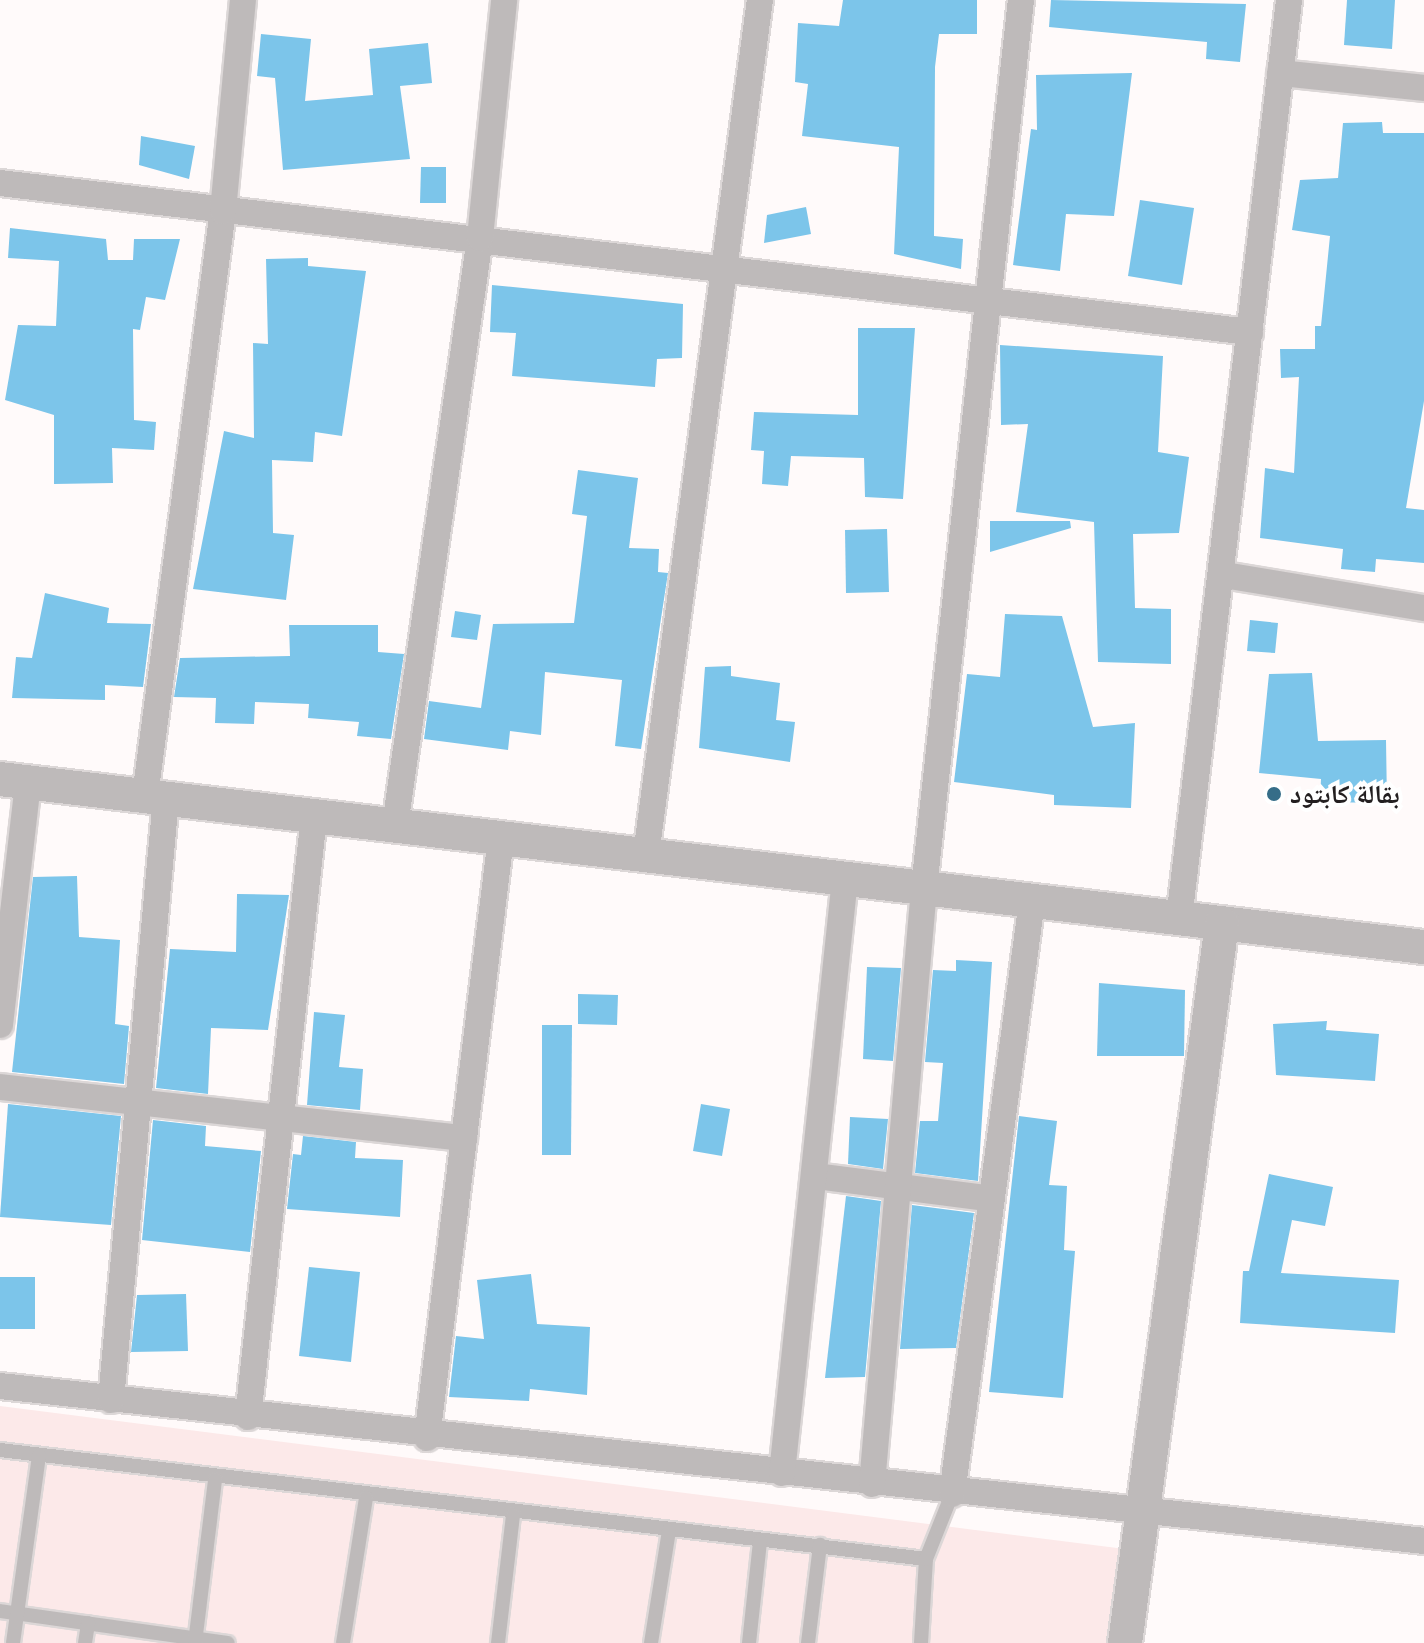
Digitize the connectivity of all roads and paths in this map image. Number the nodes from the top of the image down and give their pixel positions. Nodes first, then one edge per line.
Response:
1 (243, 0) edge
2 (504, 0) edge
3 (760, 0) edge
4 (1021, 0) edge
5 (1289, 0) edge
6 (1280, 73) junction
7 (1424, 88) edge
8 (0, 183) edge
9 (223, 211) junction
10 (480, 238) junction
11 (726, 270) junction
12 (990, 302) junction
13 (1250, 332) junction
14 (1224, 575) junction
15 (1424, 608) edge
16 (14, 781) edge
17 (156, 797) junction
18 (314, 816) junction
19 (395, 825) junction
20 (501, 838) junction
21 (646, 855) junction
22 (845, 879) junction
23 (924, 888) junction
24 (1032, 901) junction
25 (1179, 919) junction
26 (1222, 924) junction
27 (1424, 947) edge
28 (0, 1025) edge
29 (0, 1087) edge
30 (138, 1102) junction
31 (281, 1116) junction
32 (464, 1138) junction
33 (816, 1176) junction
34 (898, 1186) junction
35 (992, 1199) junction
36 (0, 1386) edge
37 (111, 1400) junction
38 (248, 1417) junction
39 (427, 1438) junction
40 (0, 1450) edge
41 (39, 1456) junction
42 (782, 1473) junction
43 (215, 1479) junction
44 (872, 1484) junction
45 (952, 1494) junction
46 (366, 1498) junction
47 (1145, 1508) junction
48 (513, 1515) junction
49 (669, 1530) junction
50 (760, 1541) junction
51 (1424, 1541) edge
52 (820, 1545) junction
53 (926, 1559) junction
54 (0, 1611) edge
55 (17, 1613) junction
56 (88, 1623) junction
57 (195, 1640) edge
58 (13, 1643) edge
59 (85, 1643) edge
60 (228, 1643) edge
61 (343, 1643) edge
62 (498, 1643) edge
63 (651, 1643) edge
64 (749, 1643) edge
65 (808, 1643) edge
66 (921, 1643) edge
67 (1125, 1643) edge

1 - 9 street
2 - 10 street
3 - 11 street
4 - 12 street
5 - 6 street
6 - 7 street
6 - 13 street
8 - 9 street
9 - 10 street
9 - 17 street
10 - 11 street
10 - 19 street
11 - 12 street
11 - 21 street
12 - 13 street
12 - 23 street
13 - 14 street
14 - 15 street
14 - 25 street
16 - 17 street
16 - 28 street
17 - 18 street
17 - 30 street
18 - 19 street
18 - 31 street
19 - 20 street
20 - 21 street
20 - 32 street
21 - 22 street
22 - 23 street
22 - 33 street
23 - 24 street
23 - 34 street
24 - 25 street
24 - 35 street
25 - 26 street
26 - 27 street
26 - 47 street
29 - 30 street
30 - 31 street
30 - 37 street
31 - 32 street
31 - 38 street
32 - 39 street
33 - 34 street
33 - 42 street
34 - 35 street
34 - 44 street
35 - 45 street
36 - 37 street
37 - 38 street
38 - 39 street
39 - 42 street
40 - 41 lane
41 - 43 lane
41 - 55 lane
42 - 44 street
43 - 46 lane
43 - 57 lane
44 - 45 street
45 - 47 street
45 - 53 lane
46 - 48 lane
46 - 61 lane
47 - 51 street
47 - 67 street
48 - 49 lane
48 - 62 lane
49 - 50 lane
49 - 63 lane
50 - 52 lane
50 - 64 lane
52 - 53 lane
52 - 65 lane
53 - 66 lane
54 - 55 lane
55 - 56 lane
55 - 58 lane
56 - 57 lane
56 - 59 lane
57 - 60 lane

